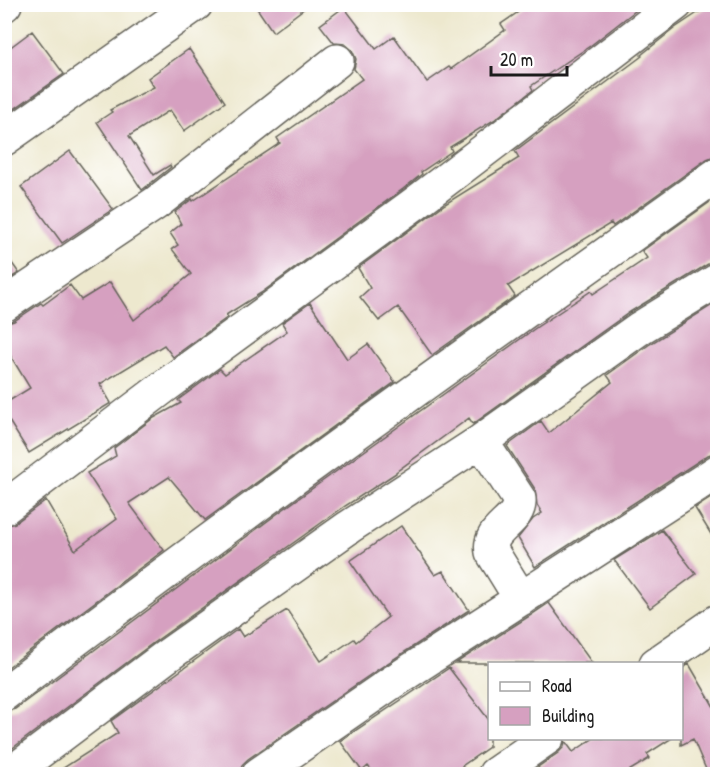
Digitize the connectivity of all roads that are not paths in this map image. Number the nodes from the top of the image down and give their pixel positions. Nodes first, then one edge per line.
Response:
1 (196, 4) edge
2 (676, 4) edge
3 (337, 62) dead end
4 (4, 139) edge
5 (717, 174) edge
6 (717, 280) edge
7 (4, 305) edge
8 (481, 441) junction
9 (717, 471) edge
10 (4, 508) edge
11 (521, 599) junction
12 (717, 621) edge
13 (657, 662) edge
14 (4, 694) edge
15 (545, 740) edge
16 (10, 774) edge
17 (259, 774) edge
18 (495, 774) edge

1 - 4 street
2 - 10 street
3 - 7 street
5 - 14 street
6 - 8 street
8 - 11 street
8 - 16 street
9 - 11 street
11 - 17 street
12 - 13 street
15 - 18 street

